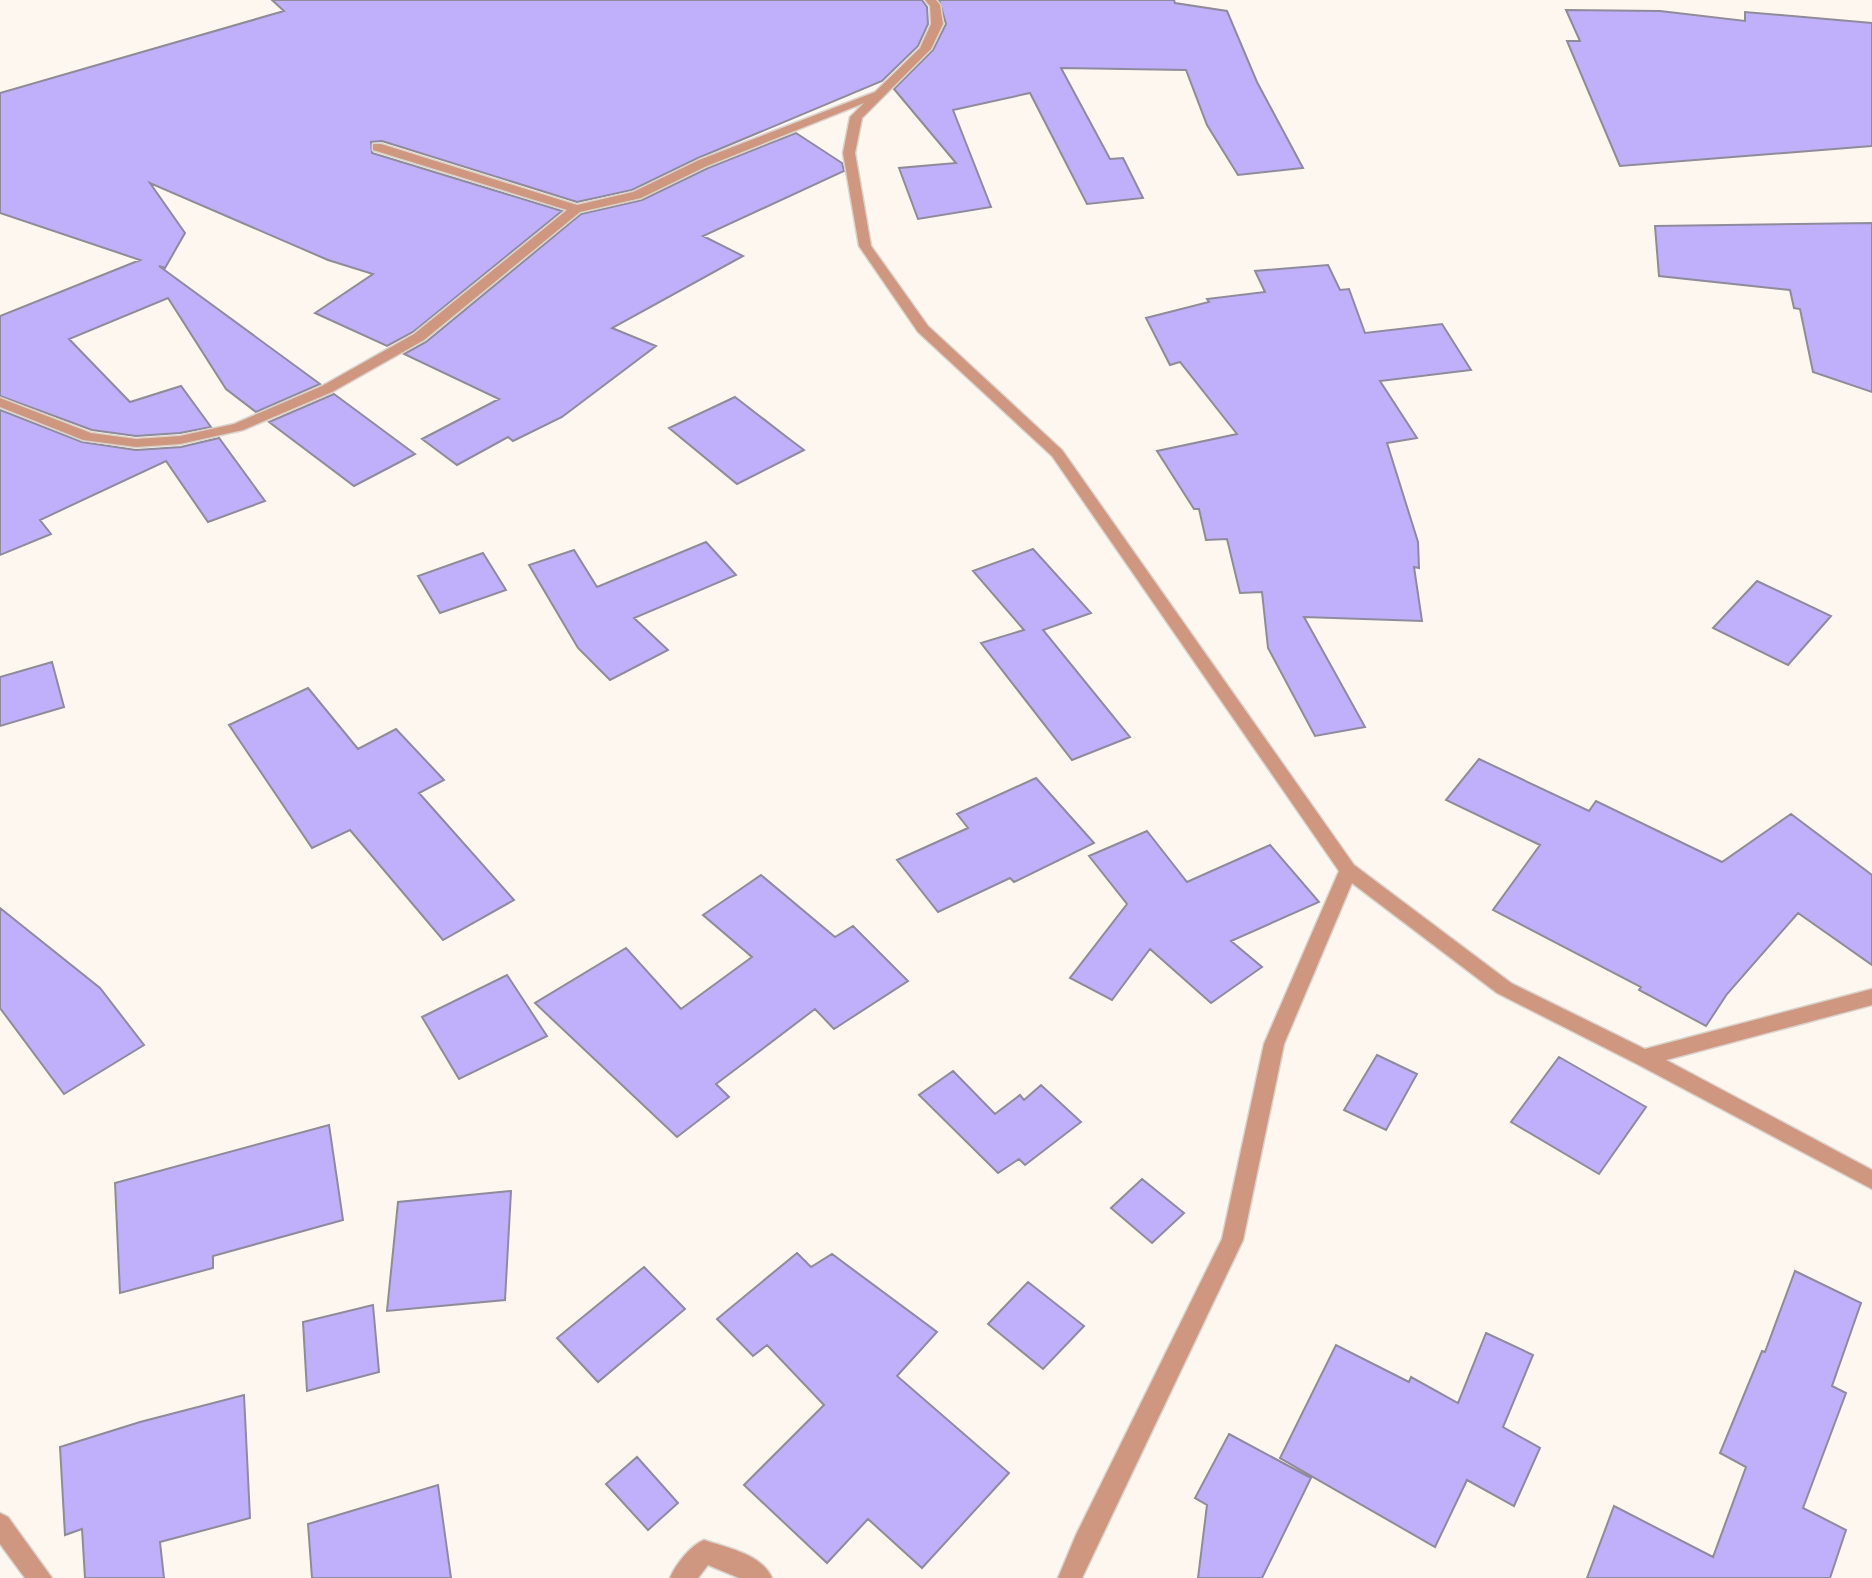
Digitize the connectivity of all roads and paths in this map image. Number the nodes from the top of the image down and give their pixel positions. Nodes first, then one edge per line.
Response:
1 (930, 0) edge
2 (879, 93) junction
3 (377, 147) dead end
4 (576, 209) junction
5 (0, 402) edge
6 (1348, 870) junction
7 (1872, 997) edge
8 (1644, 1058) junction
9 (1872, 1180) edge
10 (0, 1525) edge
11 (40, 1578) edge
12 (682, 1578) edge
13 (760, 1578) edge
14 (1070, 1578) edge

1 - 2 street
2 - 4 street
2 - 6 street
3 - 4 street
4 - 5 street
6 - 8 street
6 - 14 street
7 - 8 street
8 - 9 street
10 - 11 street
12 - 13 street

